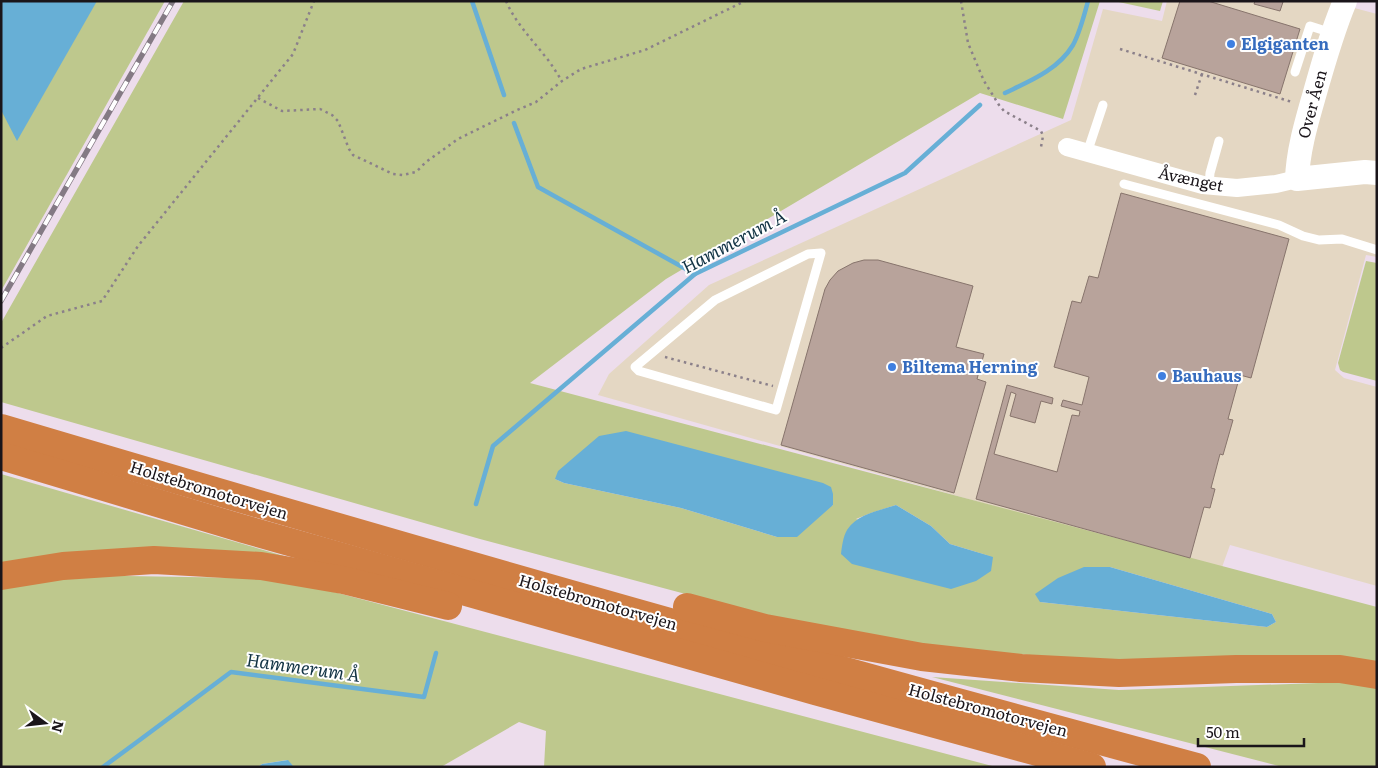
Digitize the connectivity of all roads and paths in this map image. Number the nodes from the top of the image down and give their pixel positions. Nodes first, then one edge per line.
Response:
1 (314, 1) edge
2 (506, 1) edge
3 (745, 1) edge
4 (961, 1) edge
5 (1345, 1) edge
6 (1332, 34) junction
7 (1120, 49) dead end
8 (1295, 72) dead end
9 (1202, 73) junction
10 (562, 81) junction
11 (1195, 95) dead end
12 (258, 98) junction
13 (1103, 105) dead end
14 (1310, 108) junction
15 (1219, 141) dead end
16 (1041, 147) dead end
17 (1067, 147) dead end
18 (1087, 153) junction
19 (1377, 173) edge
20 (1297, 179) junction
21 (1124, 184) dead end
22 (1209, 186) junction
23 (1377, 250) edge
24 (1, 348) edge
25 (654, 351) junction
26 (783, 388) junction
27 (1, 428) edge
28 (1, 456) edge
29 (321, 523) junction
30 (1, 576) edge
31 (1377, 675) edge
32 (815, 690) junction
33 (1092, 767) edge
34 (1197, 767) edge

1 - 12 path
2 - 10 path
3 - 10 path
4 - 16 path
5 - 6 street, Over Åen
6 - 8 lane
6 - 14 street, Over Åen
7 - 9 path
9 - 11 path
9 - 14 path
10 - 12 path
12 - 24 path
13 - 18 lane
14 - 20 street, Over Åen
15 - 22 lane
17 - 18 street, Åvænget
18 - 22 street, Åvænget
19 - 20 street, Åvænget
20 - 22 street, Åvænget
21 - 23 lane
25 - 26 path
25 - 26 lane
25 - 26 lane
27 - 29 highway, Holstebromotorvejen
28 - 32 highway, Holstebromotorvejen
29 - 31 highway
29 - 34 highway, Holstebromotorvejen
30 - 32 highway
32 - 33 highway, Holstebromotorvejen

